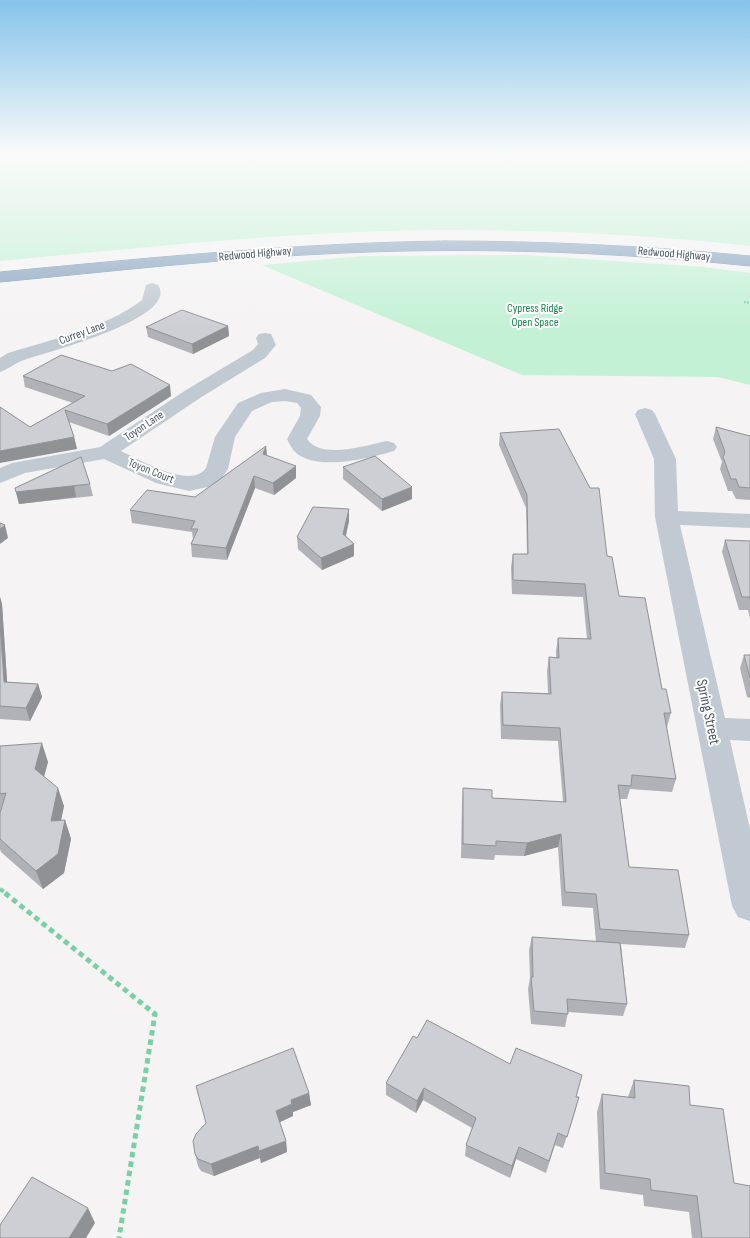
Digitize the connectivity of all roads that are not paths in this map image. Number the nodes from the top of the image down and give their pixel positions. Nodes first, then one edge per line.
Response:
1 (305, 235) dead end
2 (144, 248) dead end
3 (750, 261) edge
4 (0, 277) edge
5 (152, 288) dead end
6 (265, 338) dead end
7 (0, 366) edge
8 (645, 414) dead end
9 (386, 447) dead end
10 (106, 452) junction
11 (0, 476) edge
12 (667, 517) junction
13 (750, 521) edge
14 (711, 728) junction
15 (750, 730) edge
16 (750, 906) edge

1 - 2 highway, Redwood Highway
3 - 4 highway, Redwood Highway
5 - 7 street, Currey Lane
6 - 10 street, Toyon Lane
8 - 12 street, Spring Street
9 - 10 street, Toyon Court
10 - 11 street, Toyon Lane
12 - 13 street
12 - 14 street, Spring Street
14 - 15 street
14 - 16 street, Spring Street

